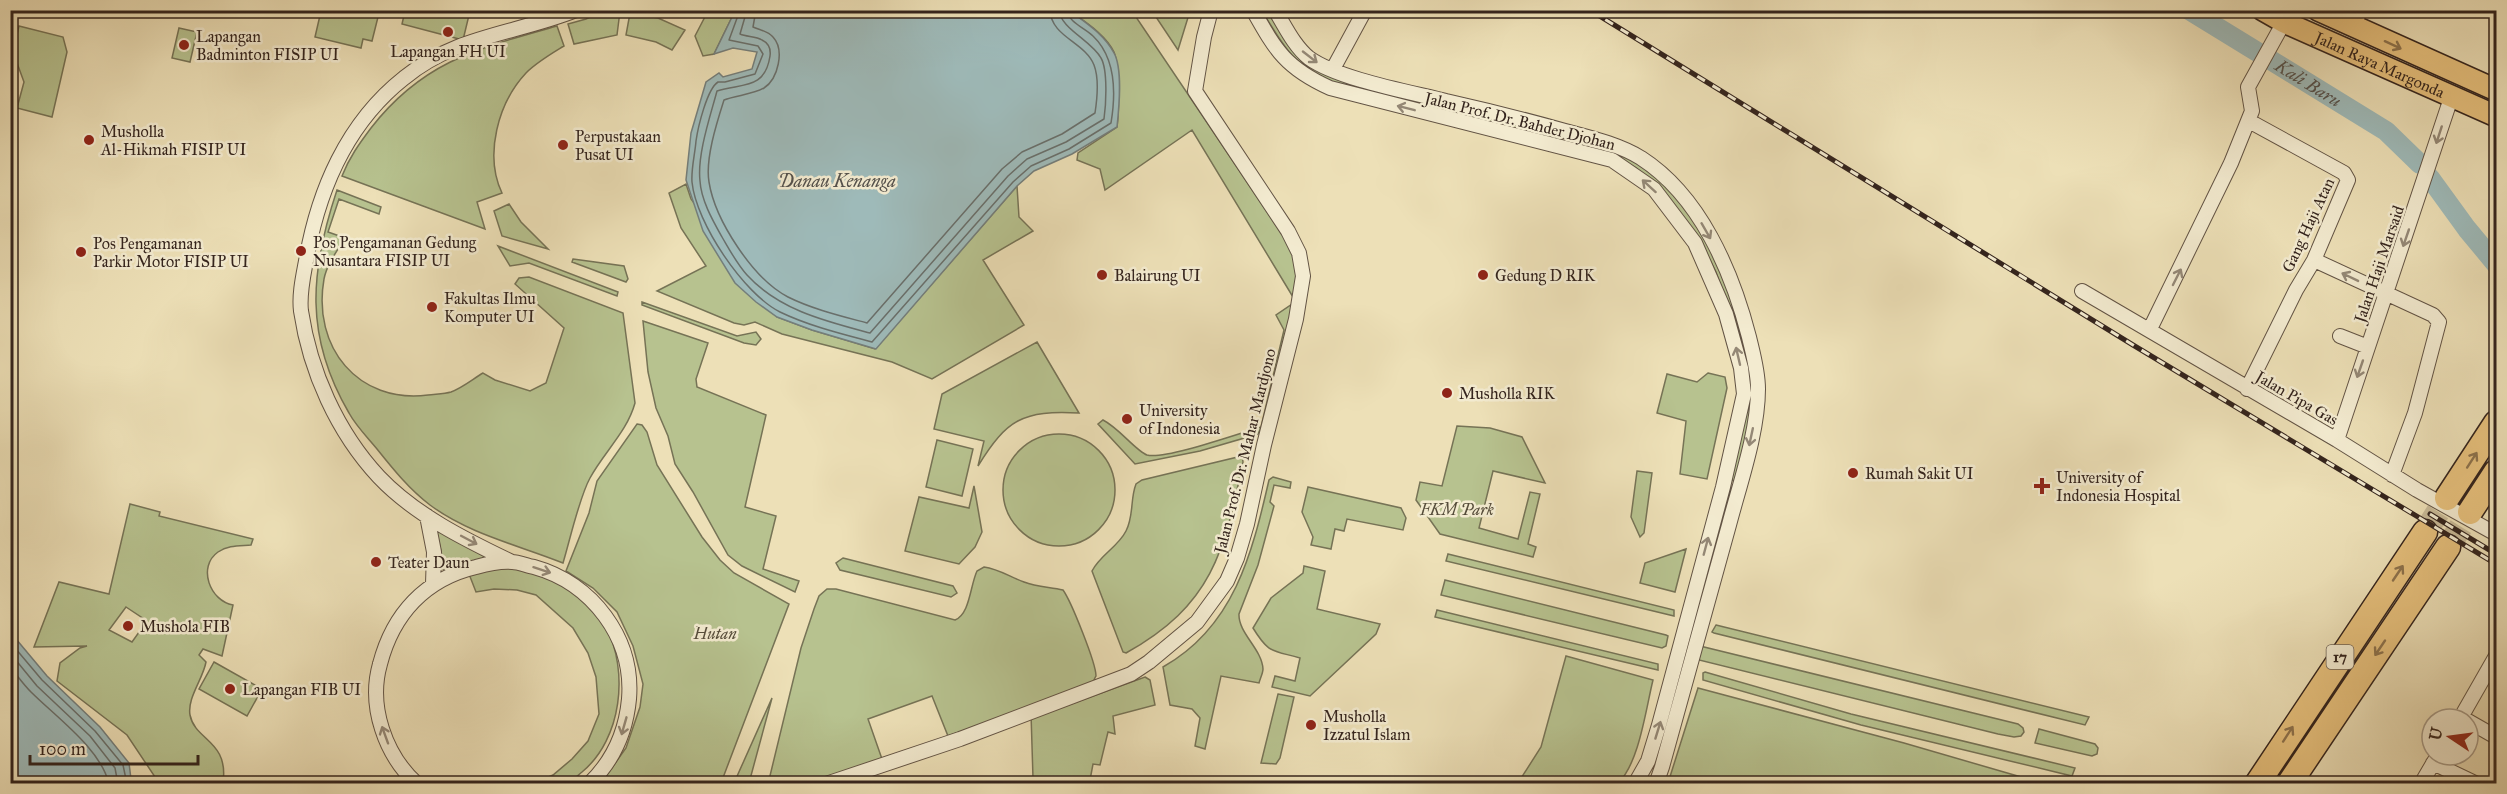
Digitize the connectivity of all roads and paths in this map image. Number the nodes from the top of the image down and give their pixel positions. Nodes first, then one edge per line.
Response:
1 (576, 10) edge
2 (1211, 10) edge
3 (1253, 10) edge
4 (1275, 10) edge
5 (1365, 10) edge
6 (2263, 10) edge
7 (2318, 10) edge
8 (2356, 18) edge
9 (2284, 22) junction
10 (1333, 69) junction
11 (2496, 90) edge
12 (2451, 98) junction
13 (2496, 116) edge
14 (1522, 119) junction
15 (2249, 121) junction
16 (1564, 130) junction
17 (1529, 138) junction
18 (1561, 145) junction
19 (2314, 260) junction
20 (2082, 291) dead end
21 (2385, 294) junction
22 (2150, 329) junction
23 (2340, 336) dead end
24 (2368, 347) junction
25 (2247, 389) junction
26 (2496, 423) edge
27 (2337, 440) junction
28 (2496, 472) edge
29 (2392, 475) junction
30 (2448, 498) tunnel mouth
31 (2470, 512) tunnel mouth
32 (428, 516) junction
33 (2425, 532) tunnel mouth
34 (2496, 534) edge
35 (2448, 547) tunnel mouth
36 (512, 562) junction
37 (433, 584) junction
38 (2496, 656) edge
39 (2469, 707) edge
40 (2480, 728) edge
41 (2496, 737) edge
42 (2431, 767) edge
43 (2450, 767) edge
44 (417, 783) edge
45 (589, 783) edge
46 (826, 783) edge
47 (1635, 783) edge
48 (1656, 783) edge
49 (2257, 783) edge
50 (2289, 783) edge
51 (2421, 783) edge
52 (2477, 783) edge

1 - 32 street
2 - 46 street, Jalan Prof. Dr. Mahar Mardjono
17 -> 3 street, Jalan Prof. Dr. Bahder Djohan
4 -> 10 street
5 - 10 street
6 - 9 main road, Jalan Raya Margonda
7 - 8 main road, Jalan Raya Margonda
8 -> 11 main road, Jalan Raya Margonda
9 - 12 main road, Jalan Raya Margonda
9 - 15 street
10 - 14 street
12 - 13 main road, Jalan Raya Margonda
12 -> 21 street, Jalan Haji Marsaid
14 - 16 street
14 - 17 street
15 - 19 street, Gang Haji Atan
22 -> 15 street
16 - 18 street
16 -> 48 street
17 - 18 street, Jalan Prof. Dr. Bahder Djohan
47 -> 18 street, Jalan Prof. Dr. Bahder Djohan
21 -> 19 street
19 - 25 street, Gang Haji Atan
20 - 22 street, Jalan Pipa Gas
21 - 24 street, Jalan Haji Marsaid
21 - 29 street
22 - 25 street, Jalan Pipa Gas
23 - 24 street
24 -> 27 street, Jalan Haji Marsaid
25 - 27 street, Jalan Pipa Gas
30 -> 26 highway
27 - 29 street, Jalan Pipa Gas
28 - 31 highway
29 - 34 street, Jalan Pipa Gas
32 -> 36 street
32 - 37 street
49 -> 33 highway, 17
35 -> 50 highway, 17
36 - 37 street
36 -> 45 street
44 -> 37 street
38 - 39 street
40 - 41 street
42 - 51 street
43 - 52 street

